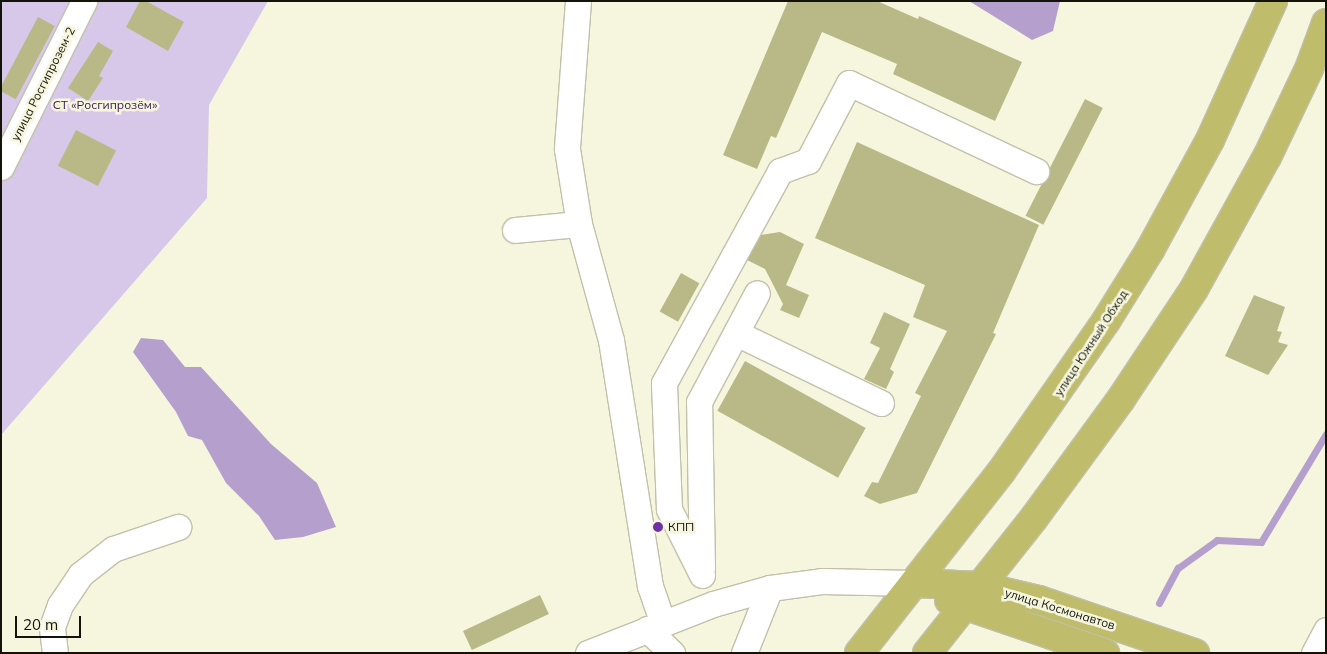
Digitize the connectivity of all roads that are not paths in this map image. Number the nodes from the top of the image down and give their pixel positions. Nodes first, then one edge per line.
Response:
1 (84, 1) edge
2 (578, 1) edge
3 (1273, 1) edge
4 (1326, 23) edge
5 (1, 167) edge
6 (1036, 171) dead end
7 (579, 224) junction
8 (515, 230) dead end
9 (757, 293) dead end
10 (736, 333) junction
11 (881, 403) dead end
12 (178, 527) dead end
13 (702, 575) junction
14 (914, 583) junction
15 (770, 588) junction
16 (972, 597) junction
17 (713, 604) junction
18 (655, 626) junction
19 (1326, 630) edge
20 (55, 653) edge
21 (588, 653) edge
22 (672, 653) edge
23 (744, 653) edge
24 (859, 653) edge
25 (927, 653) edge
26 (1105, 653) edge
27 (1195, 653) edge
28 (1314, 653) edge

1 - 5 street, улица Росгипрозем-2
2 - 7 street
3 - 14 main road, улица Южный Обход
4 - 16 main road
6 - 13 street
7 - 8 street
7 - 18 street
9 - 10 street
10 - 11 street
10 - 13 street
12 - 20 street
13 - 17 street
14 - 15 street
14 - 16 main road, улица Космонавтов
14 - 24 main road, улица Южный Обход
15 - 17 street
15 - 23 street
16 - 25 main road
16 - 26 main road, улица Космонавтов
16 - 27 main road, улица Космонавтов
17 - 18 street
18 - 21 street
18 - 22 street
19 - 28 street

